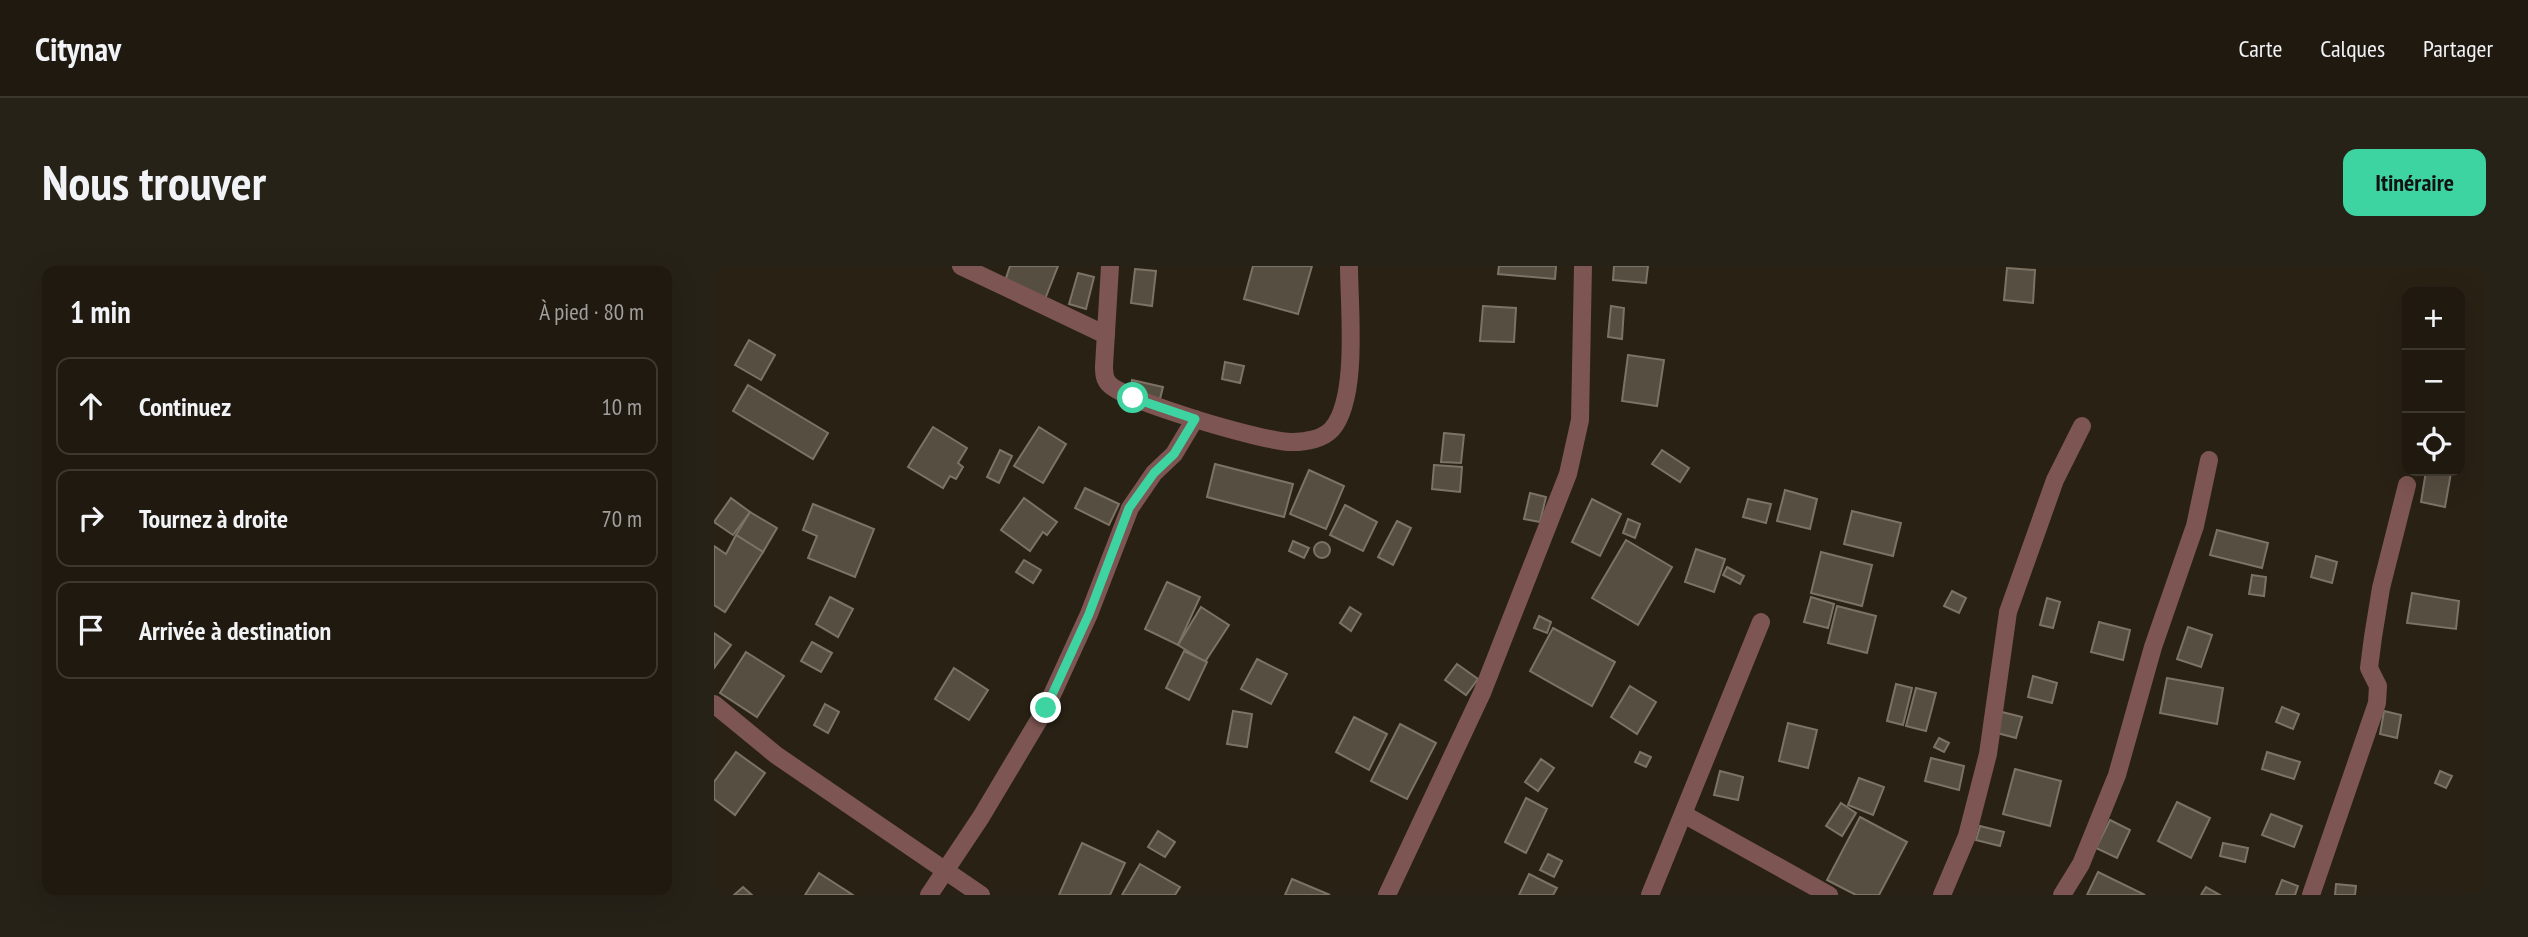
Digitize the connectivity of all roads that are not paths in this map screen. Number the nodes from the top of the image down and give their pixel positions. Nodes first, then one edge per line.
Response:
1 (961, 266) edge
2 (1110, 266) edge
3 (1349, 266) edge
4 (1583, 266) edge
5 (1106, 335) junction
6 (1195, 419) junction
7 (2082, 426) dead end
8 (2209, 460) dead end
9 (2407, 485) dead end
10 (1761, 622) dead end
11 (714, 704) edge
12 (1685, 815) junction
13 (947, 869) junction
14 (929, 895) edge
15 (981, 895) edge
16 (1387, 895) edge
17 (1650, 895) edge
18 (1829, 895) edge
19 (1941, 895) edge
20 (2062, 895) edge
21 (2311, 895) edge

1 - 5 street
2 - 5 street
3 - 6 street
4 - 16 street
5 - 6 street
6 - 13 street
7 - 19 street
8 - 20 street
9 - 21 street
10 - 12 street
11 - 13 street
12 - 17 street
12 - 18 street
13 - 14 street
13 - 15 street

